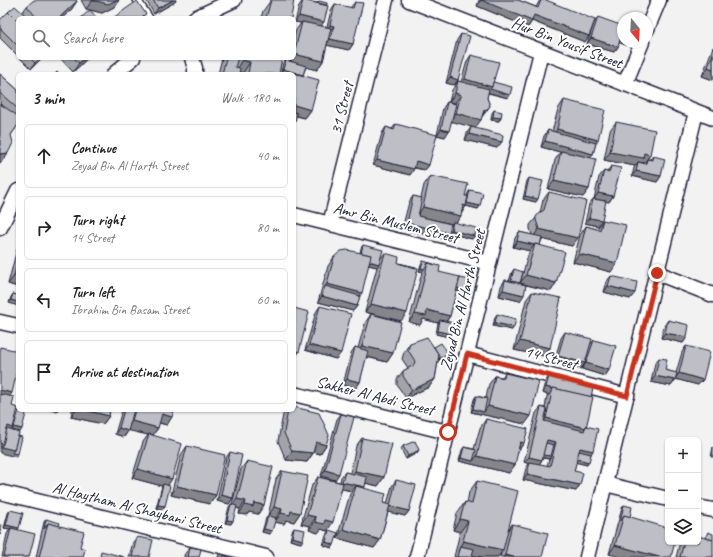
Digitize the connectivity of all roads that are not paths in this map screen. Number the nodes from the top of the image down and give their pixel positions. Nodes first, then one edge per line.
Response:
1 (137, 0) edge
2 (234, 0) edge
3 (386, 0) edge
4 (409, 0) edge
5 (659, 0) edge
6 (209, 14) edge
7 (653, 15) edge
8 (148, 16) edge
9 (640, 48) edge
10 (541, 52) junction
11 (131, 60) edge
12 (193, 60) edge
13 (198, 60) edge
14 (116, 72) edge
15 (195, 72) edge
16 (196, 72) edge
17 (625, 84) junction
18 (696, 112) junction
19 (713, 118) edge
20 (16, 195) edge
21 (296, 216) edge
22 (330, 224) junction
23 (0, 228) edge
24 (489, 264) junction
25 (657, 273) junction
26 (713, 294) edge
27 (0, 322) edge
28 (16, 326) edge
29 (467, 354) junction
30 (296, 394) edge
31 (627, 396) junction
32 (448, 432) junction
33 (605, 484) junction
34 (0, 492) edge
35 (665, 498) edge
36 (701, 508) edge
37 (713, 510) edge
38 (266, 557) edge
39 (417, 557) edge
40 (587, 557) edge

1 - 8 lane
2 - 6 street
3 - 22 street, 31 Street
4 - 10 street, Hur Bin Yousif Street
5 - 7 street
9 - 17 street
10 - 17 street, Hur Bin Yousif Street
10 - 24 street, Zeyad Bin Al Harth Street
11 - 14 street
12 - 15 street
13 - 16 street
17 - 18 street, Hur Bin Yousif Street
18 - 19 street, Hur Bin Yousif Street
18 - 25 street
20 - 23 street
21 - 22 street, Amr Bin Muslem Street
22 - 24 street, Amr Bin Muslem Street
24 - 29 street, Zeyad Bin Al Harth Street
25 - 26 street
25 - 31 street
27 - 28 street
29 - 31 street, 14 Street
29 - 32 street, Zeyad Bin Al Harth Street
30 - 32 street, Sakher Al Abdi Street
31 - 33 street
32 - 39 street, Zeyad Bin Al Harth Street
33 - 35 street
33 - 40 street
34 - 38 street, Al Haytham Al Shaybani Street
36 - 37 street

